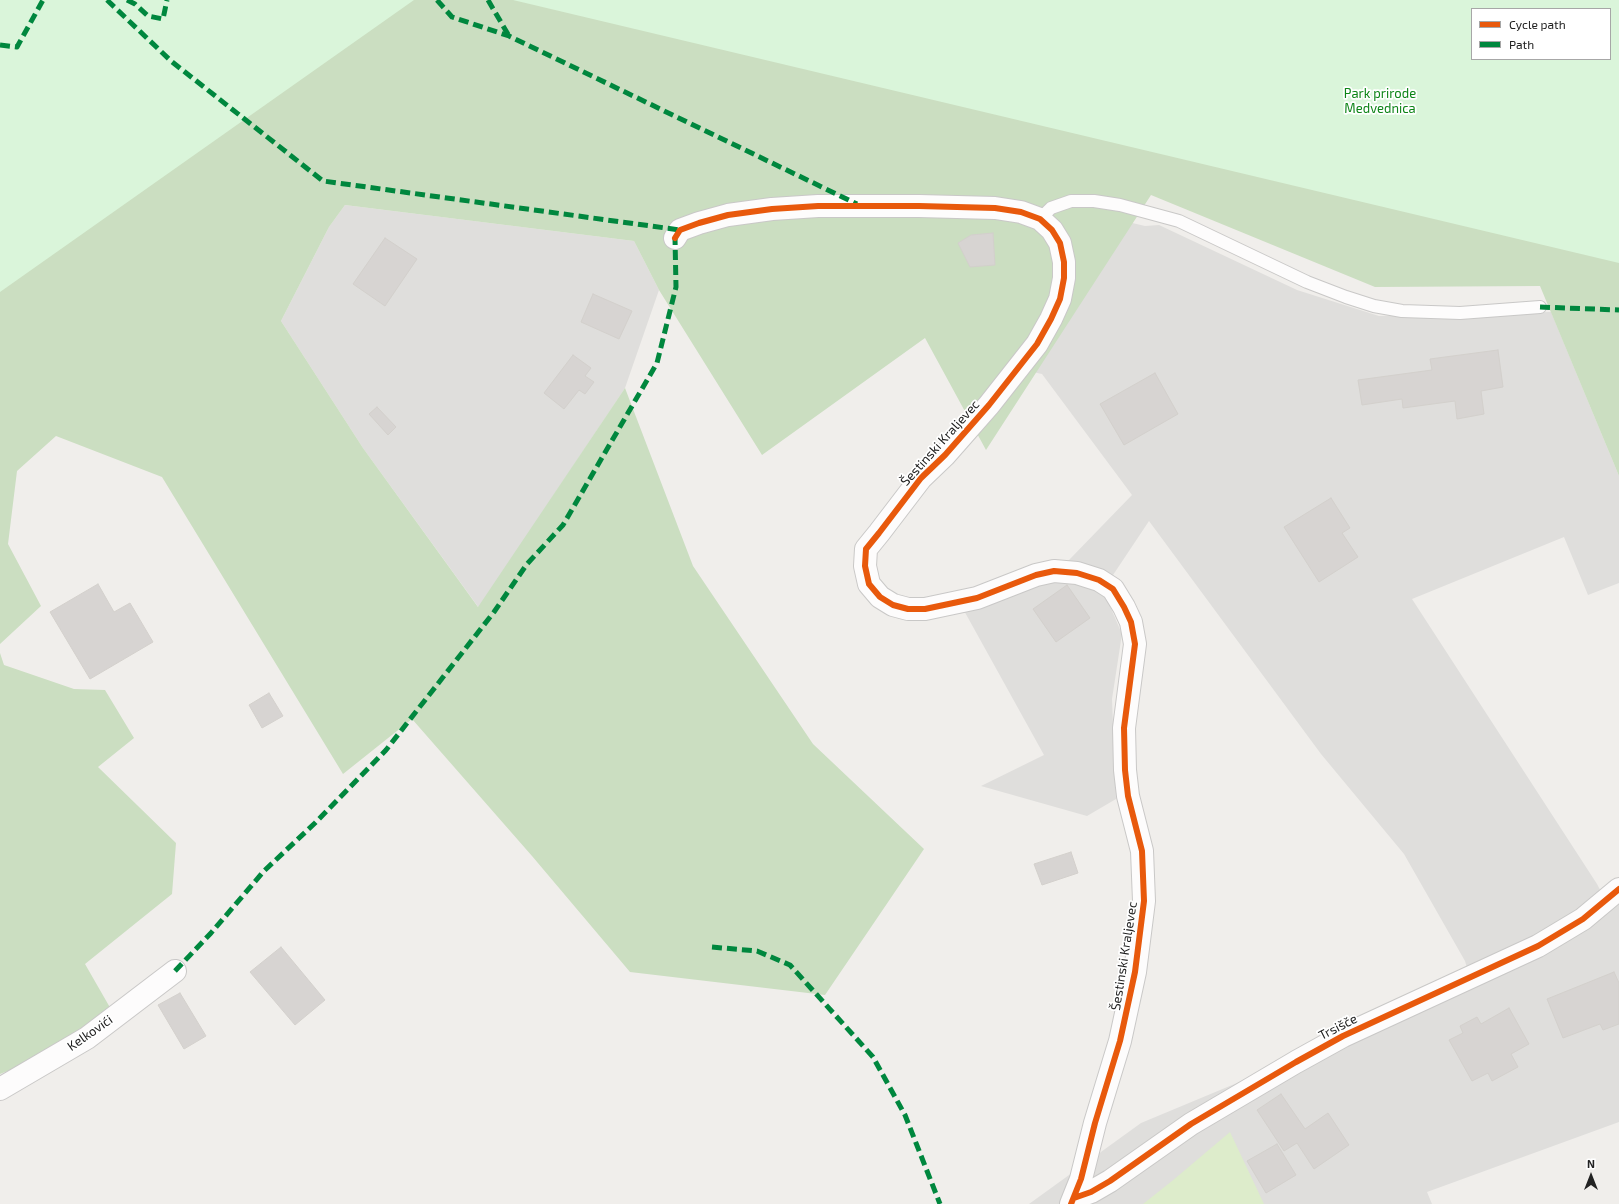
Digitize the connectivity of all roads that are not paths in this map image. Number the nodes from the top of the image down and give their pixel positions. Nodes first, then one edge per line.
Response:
1 (1040, 219) junction
2 (675, 238) dead end
3 (1540, 307) dead end
4 (1619, 889) edge
5 (175, 970) dead end
6 (0, 1089) edge
7 (1072, 1201) edge

1 - 2 street, Šestinski Kraljevec
1 - 3 lane
1 - 7 street, Šestinski Kraljevec
4 - 7 street, Trsišče
5 - 6 street, Kelkovići

